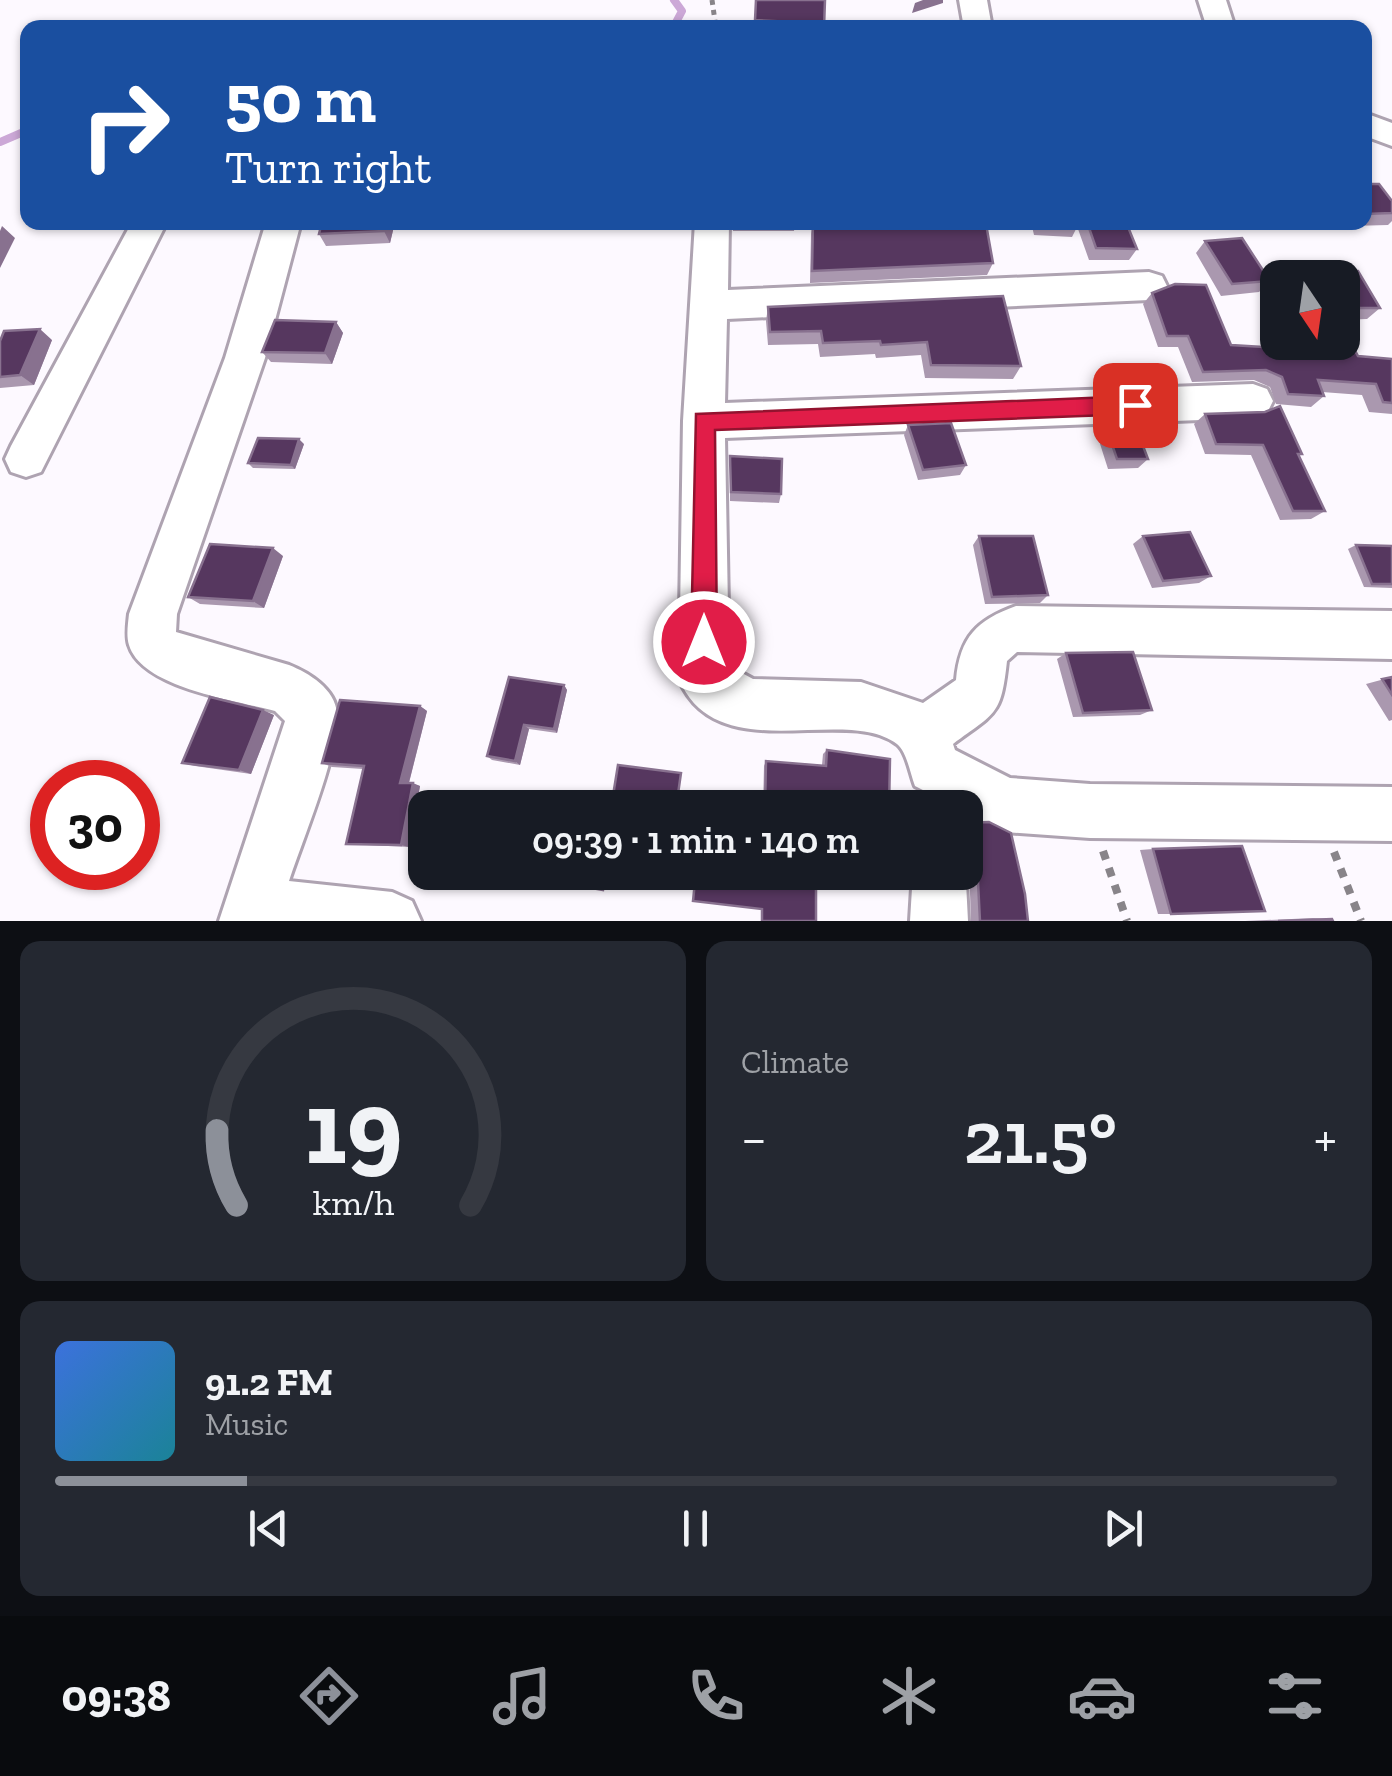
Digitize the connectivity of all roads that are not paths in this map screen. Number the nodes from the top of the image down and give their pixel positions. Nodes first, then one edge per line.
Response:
1 (146, 230) edge
2 (282, 230) edge
3 (712, 230) edge
4 (1149, 286) dead end
5 (710, 305) junction
6 (1253, 401) dead end
7 (704, 421) junction
8 (26, 459) dead end
9 (1392, 635) edge
10 (931, 770) edge
11 (1392, 814) edge
12 (940, 890) edge
13 (251, 914) edge
14 (392, 921) edge
15 (938, 921) edge

1 - 8 street
2 - 13 street
3 - 5 street
4 - 5 street
5 - 7 street
6 - 7 street
7 - 10 street
9 - 10 street
10 - 11 street
12 - 15 street
13 - 14 street

